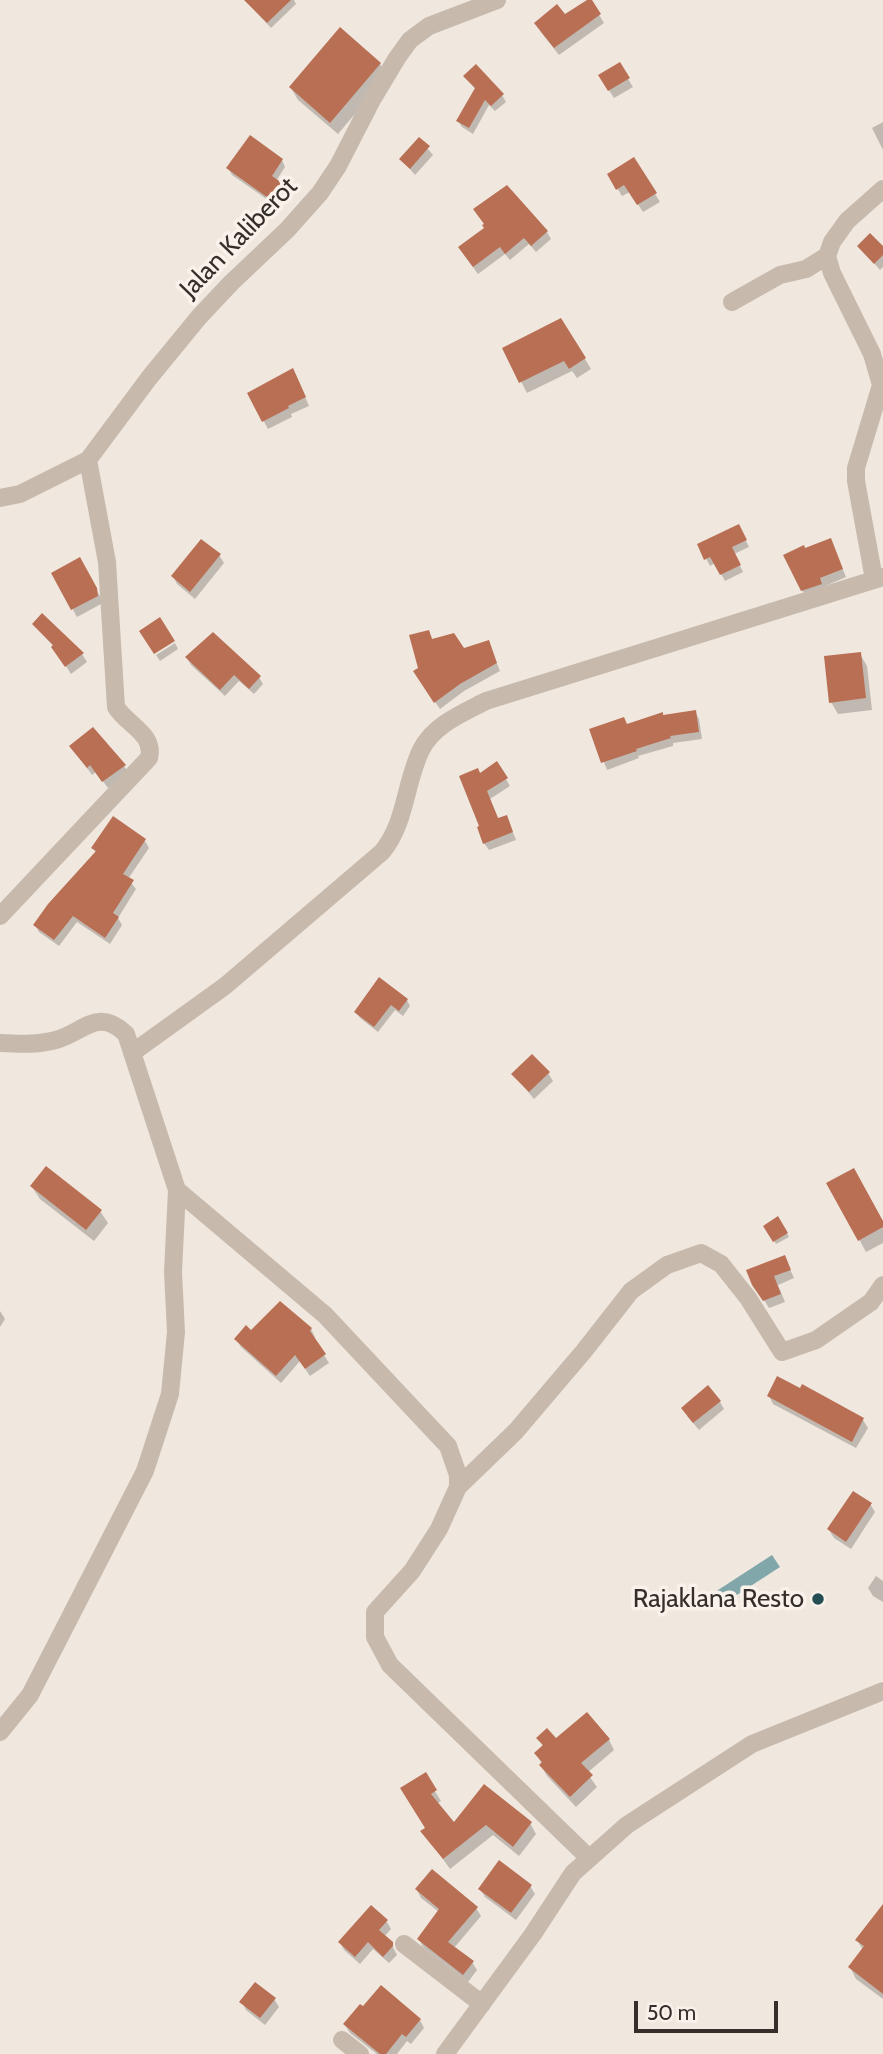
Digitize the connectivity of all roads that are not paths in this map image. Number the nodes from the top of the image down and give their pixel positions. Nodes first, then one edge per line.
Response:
1 (497, 0) edge
2 (883, 189) edge
3 (827, 256) junction
4 (732, 302) dead end
5 (88, 460) junction
6 (0, 498) edge
7 (878, 578) edge
8 (0, 916) edge
9 (0, 1043) edge
10 (132, 1053) junction
11 (177, 1190) junction
12 (883, 1285) edge
13 (458, 1487) junction
14 (883, 1691) edge
15 (0, 1732) edge
16 (589, 1858) junction
17 (404, 1944) dead end
18 (482, 2004) junction
19 (342, 2040) dead end
20 (360, 2054) edge
21 (445, 2054) edge

1 - 5 street, Jalan Kaliberot
2 - 3 street
3 - 4 street
3 - 7 street
5 - 6 street, Jalan Kaliberot
5 - 8 street
7 - 10 street
9 - 10 street
10 - 11 street
11 - 13 street
11 - 15 street
12 - 13 street
13 - 16 street
14 - 16 street
16 - 18 street
17 - 18 street
18 - 21 street
19 - 20 street

